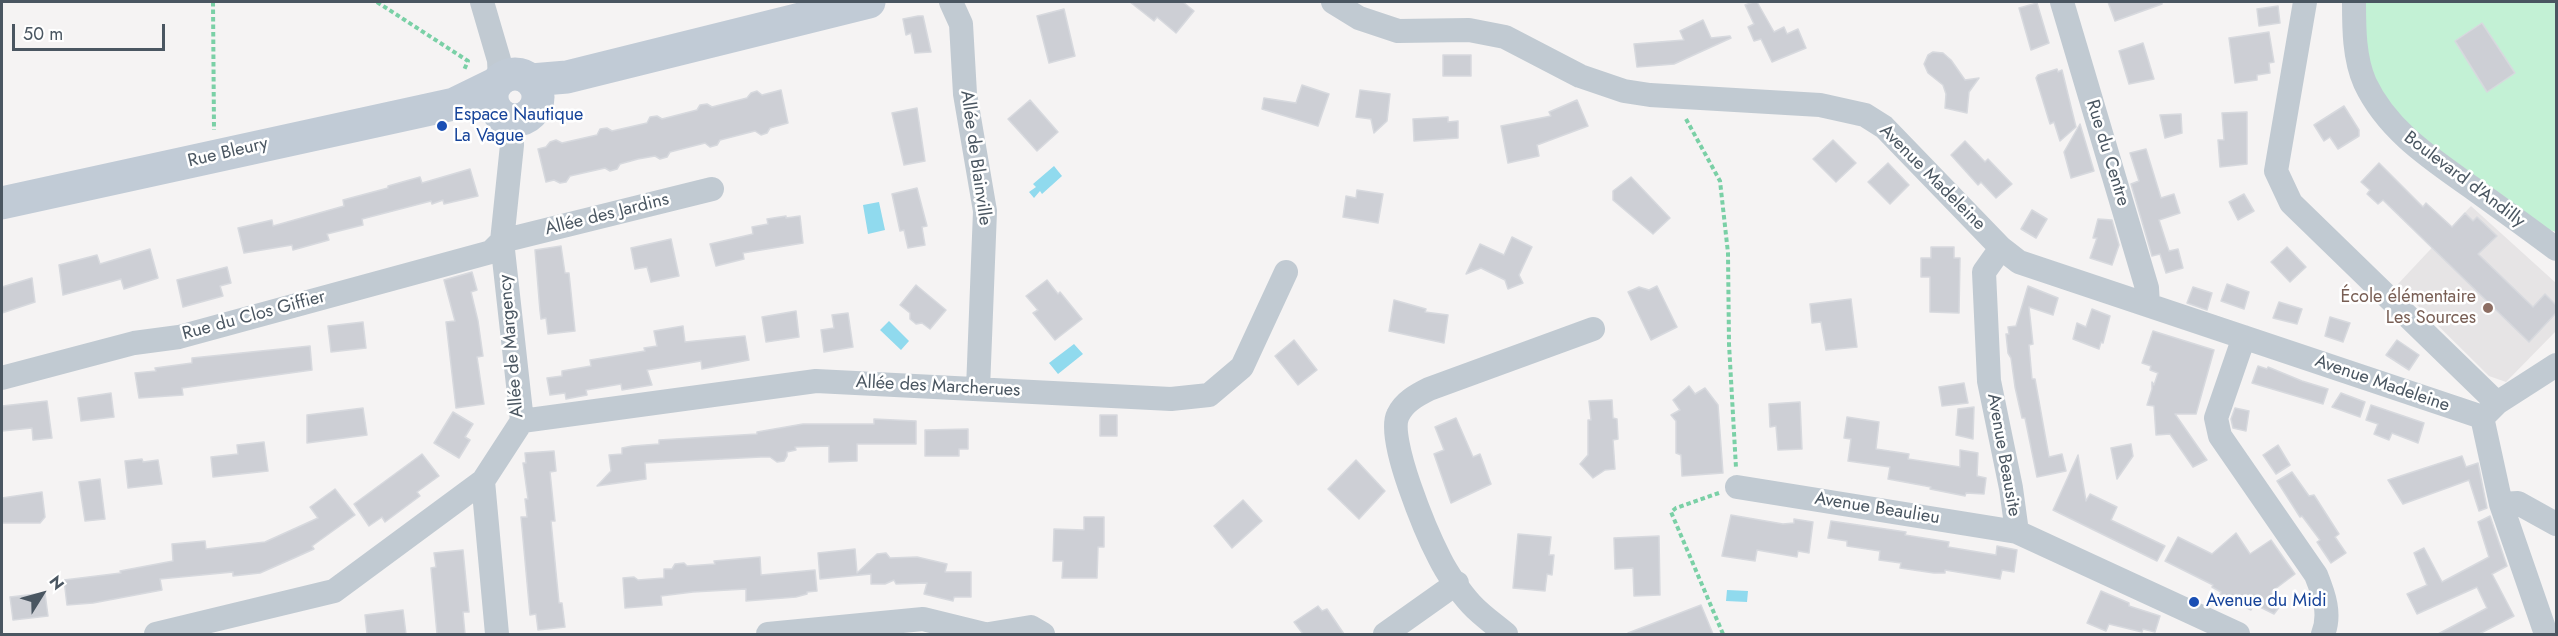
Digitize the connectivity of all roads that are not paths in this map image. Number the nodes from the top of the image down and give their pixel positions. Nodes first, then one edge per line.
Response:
1 (482, 2) edge
2 (494, 2) edge
3 (869, 2) edge
4 (951, 2) edge
5 (1333, 2) edge
6 (2062, 2) edge
7 (2305, 2) edge
8 (2354, 2) edge
9 (816, 8) edge
10 (514, 95) junction
11 (712, 189) dead end
12 (2, 203) edge
13 (502, 241) junction
14 (2001, 248) junction
15 (2556, 249) edge
16 (1286, 272) dead end
17 (2148, 305) junction
18 (1593, 328) dead end
19 (2244, 337) junction
20 (2556, 365) edge
21 (2, 378) edge
22 (978, 389) junction
23 (2490, 410) junction
24 (522, 421) junction
25 (483, 481) junction
26 (1737, 487) road end
27 (2501, 504) junction
28 (2556, 524) edge
29 (2017, 531) junction
30 (1457, 583) junction
31 (842, 631) edge
32 (2542, 633) edge
33 (156, 634) edge
34 (497, 634) edge
35 (768, 634) edge
36 (984, 634) edge
37 (989, 634) edge
38 (1043, 634) edge
39 (1385, 634) edge
40 (1506, 634) edge
41 (2238, 634) edge
42 (2323, 634) edge

1 - 10 street, Allée de Margency
2 - 10 street
3 - 9 street
4 - 22 street, Allée de Blainville
5 - 14 street, Avenue Madeleine
6 - 17 street, Rue du Centre
7 - 23 street
8 - 15 street, Boulevard d'Andilly
9 - 10 street
10 - 12 street, Rue Bleury
10 - 13 street, Allée de Margency
11 - 13 street, Allée des Jardins
13 - 21 street, Rue du Clos Giffier
13 - 24 street, Allée de Margency
14 - 17 street, Avenue Madeleine
14 - 29 street, Avenue Beausite
16 - 22 street, Allée des Marcherues
17 - 19 street, Avenue Madeleine
18 - 30 street
19 - 23 street, Avenue Madeleine
19 - 42 street
20 - 23 street
22 - 24 street, Allée des Marcherues
23 - 27 street
24 - 25 street, Allée de Margency
25 - 33 street
25 - 34 street
26 - 29 street, Avenue Beaulieu
27 - 28 street
27 - 32 street
29 - 41 street, Avenue Beausite
30 - 39 street
30 - 40 street
31 - 35 street
31 - 36 street
37 - 38 street

